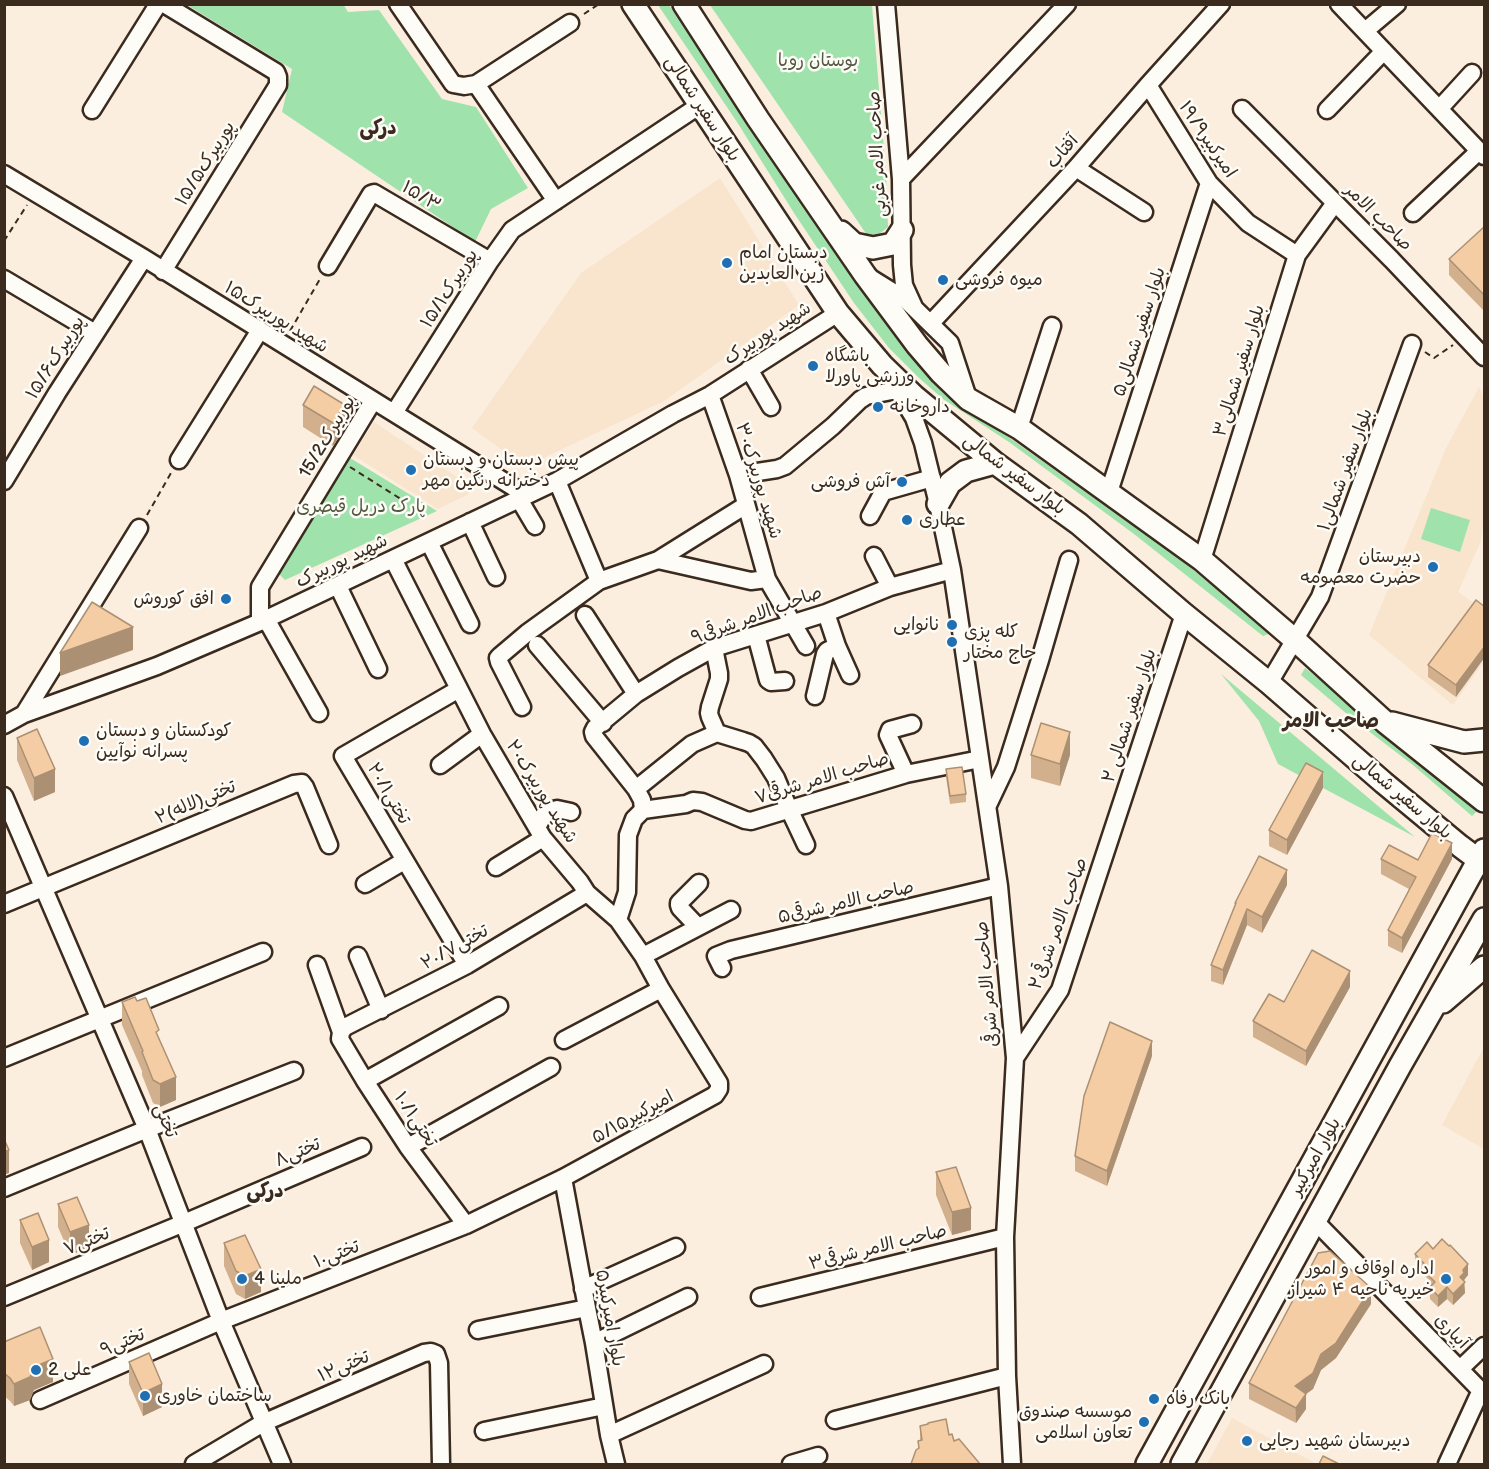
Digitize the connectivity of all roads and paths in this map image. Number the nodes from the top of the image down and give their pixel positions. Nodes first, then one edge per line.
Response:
1 (162, 4) edge
2 (398, 4) edge
3 (599, 4) edge
4 (633, 4) edge
5 (886, 4) edge
6 (1067, 4) edge
7 (1221, 4) edge
8 (1339, 4) edge
9 (1397, 4) edge
10 (684, 5) edge
11 (570, 23) joint
12 (1365, 31) junction
13 (1384, 51) junction
14 (1472, 73) dead end
15 (476, 84) junction
16 (1148, 85) junction
17 (700, 105) junction
18 (1440, 108) junction
19 (1242, 109) dead end
20 (1327, 110) dead end
21 (92, 111) dead end
22 (1482, 154) edge
23 (1076, 168) junction
24 (4, 174) edge
25 (901, 179) junction
26 (1209, 183) junction
27 (35, 193) junction
28 (556, 201) junction
29 (1335, 203) junction
30 (818, 208) junction
31 (1144, 212) dead end
32 (1413, 213) dead end
33 (902, 230) junction
34 (4, 242) edge
35 (1297, 255) junction
36 (144, 258) junction
37 (490, 261) junction
38 (328, 266) joint
39 (164, 271) junction
40 (865, 275) junction
41 (4, 279) edge
42 (914, 307) junction
43 (838, 313) junction
44 (931, 323) junction
45 (1052, 326) dead end
46 (260, 330) junction
47 (95, 333) junction
48 (1465, 337) junction
49 (282, 344) junction
50 (1412, 344) joint
51 (1485, 357) edge
52 (882, 365) junction
53 (749, 369) junction
54 (897, 390) junction
55 (710, 395) junction
56 (968, 399) junction
57 (373, 401) junction
58 (771, 407) dead end
59 (394, 413) junction
60 (1019, 428) junction
61 (338, 459) junction
62 (179, 460) joint
63 (995, 463) junction
64 (738, 476) junction
65 (932, 478) junction
66 (4, 481) edge
67 (556, 481) junction
68 (1109, 492) junction
69 (523, 497) junction
70 (404, 501) dead end
71 (938, 504) junction
72 (746, 505) junction
73 (870, 516) dead end
74 (470, 522) junction
75 (535, 526) dead end
76 (139, 528) joint
77 (429, 542) junction
78 (874, 556) dead end
79 (393, 559) junction
80 (658, 560) junction
81 (1069, 560) dead end
82 (1202, 560) junction
83 (952, 570) junction
84 (496, 577) dead end
85 (767, 579) junction
86 (599, 581) junction
87 (338, 586) junction
88 (890, 587) junction
89 (826, 613) junction
90 (1184, 614) junction
91 (585, 615) dead end
92 (263, 621) junction
93 (793, 623) junction
94 (470, 624) dead end
95 (756, 635) junction
96 (1295, 640) junction
97 (537, 645) dead end
98 (806, 646) dead end
99 (837, 646) junction
100 (714, 648) junction
101 (378, 669) dead end
102 (850, 675) dead end
103 (785, 681) dead end
104 (1269, 683) junction
105 (459, 689) junction
106 (636, 694) junction
107 (815, 696) dead end
108 (522, 707) dead end
109 (319, 713) dead end
110 (24, 714) junction
111 (1385, 722) junction
112 (912, 724) dead end
113 (4, 725) edge
114 (598, 728) junction
115 (717, 733) junction
116 (482, 734) junction
117 (1485, 740) edge
118 (980, 759) junction
119 (440, 765) dead end
120 (906, 774) junction
121 (636, 789) junction
122 (4, 796) edge
123 (1485, 801) edge
124 (988, 804) junction
125 (789, 809) junction
126 (643, 810) junction
127 (571, 812) dead end
128 (1113, 829) joint
129 (540, 832) junction
130 (329, 845) dead end
131 (806, 845) dead end
132 (1482, 858) edge
133 (404, 861) junction
134 (496, 867) dead end
135 (699, 883) dead end
136 (365, 884) dead end
137 (999, 886) junction
138 (44, 888) junction
139 (587, 892) junction
140 (4, 904) edge
141 (731, 910) dead end
142 (1485, 919) edge
143 (618, 920) junction
144 (698, 927) junction
145 (263, 952) dead end
146 (358, 956) dead end
147 (643, 956) junction
148 (317, 964) dead end
149 (467, 965) junction
150 (1485, 967) edge
151 (722, 968) dead end
152 (661, 989) junction
153 (499, 1006) dead end
154 (381, 1010) junction
155 (1431, 1012) junction
156 (100, 1018) junction
157 (341, 1032) junction
158 (564, 1040) dead end
159 (4, 1058) edge
160 (1015, 1058) junction
161 (551, 1067) dead end
162 (294, 1071) dead end
163 (365, 1081) junction
164 (719, 1089) joint
165 (147, 1129) junction
166 (362, 1147) dead end
167 (408, 1147) junction
168 (563, 1178) junction
169 (4, 1188) edge
170 (1315, 1221) junction
171 (184, 1223) junction
172 (466, 1225) junction
173 (1005, 1237) junction
174 (676, 1246) dead end
175 (584, 1289) junction
176 (760, 1296) dead end
177 (4, 1297) edge
178 (688, 1297) dead end
179 (586, 1308) junction
180 (221, 1321) junction
181 (478, 1330) dead end
182 (594, 1343) junction
183 (1485, 1346) edge
184 (764, 1364) dead end
185 (1460, 1369) junction
186 (1007, 1376) junction
187 (1196, 1376) junction
188 (1222, 1390) junction
189 (1483, 1392) edge
190 (40, 1400) dead end
191 (604, 1406) junction
192 (836, 1420) dead end
193 (263, 1423) junction
194 (484, 1431) dead end
195 (609, 1435) junction
196 (818, 1456) dead end
197 (194, 1464) edge
198 (282, 1464) edge
199 (441, 1464) edge
200 (616, 1464) edge
201 (791, 1464) edge
202 (1012, 1464) edge
203 (1147, 1464) edge
204 (1182, 1464) edge
205 (1447, 1464) edge

1 - 21 street
1 - 39 street, پوربیرک۱۵/۵
2 - 15 street
3 - 11 path
4 - 17 main road, بلوار سفیر شمالی
5 - 25 street, صاحب الامر غربی
6 - 25 street
7 - 16 street, آفتاب
8 - 12 street
9 - 12 street
10 - 30 main road, بلوار سفیر شمالی
11 - 15 street
12 - 13 street
13 - 18 street
13 - 20 street
14 - 18 street
15 - 28 street
16 - 23 street, آفتاب
16 - 26 street, امیرکبیر۱۹/۹
17 - 28 street, پوربیرک۱۵/۱
17 - 43 main road, بلوار سفیر شمالی
18 - 22 street
19 - 29 street, صاحب الامر
22 - 32 street
23 - 31 street
23 - 44 street, آفتاب
24 - 27 street, شهید پوربیرک۱۵
25 - 33 street, صاحب الامر غربی
26 - 35 street, امیرکبیر۱۹/۹
26 - 68 street, بلوار سفیر شمالی۵
27 - 34 path
27 - 36 street, شهید پوربیرک۱۵
28 - 37 street, پوربیرک۱۵/۱
29 - 35 street, بلوار سفیر شمالی۳
29 - 48 street, صاحب الامر
30 - 33 main road
30 - 40 main road, بلوار سفیر شمالی
33 - 42 street, صاحب الامر غربی
35 - 82 street, بلوار سفیر شمالی۳
36 - 39 street, شهید پوربیرک۱۵
36 - 47 street, پوربیرک۱۵/۶
37 - 38 street, ۱۵/۳
37 - 59 street, پوربیرک۱۵/۱
38 - 49 path
39 - 46 street, شهید پوربیرک۱۵
40 - 42 street
40 - 56 main road, بلوار سفیر شمالی
41 - 47 street
42 - 44 street
43 - 52 main road, بلوار سفیر شمالی
43 - 53 street, شهید پوربیرک
44 - 56 street
45 - 60 street
46 - 49 street, شهید پوربیرک۱۵
46 - 62 street
47 - 66 street, پوربیرک۱۵/۶
48 - 50 path
48 - 51 street, صاحب الامر
49 - 57 street, شهید پوربیرک۱۵
50 - 96 street, بلوار سفیر شمالی۱
52 - 54 street, صاحب الامر شرقی
52 - 63 main road, بلوار سفیر شمالی
53 - 55 street, شهید پوربیرک
53 - 58 street
54 - 64 street
54 - 65 street, صاحب الامر شرقی
55 - 64 street, شهید پوربیرک۳۰
55 - 67 street, شهید پوربیرک
56 - 60 main road, بلوار سفیر شمالی
57 - 59 street, شهید پوربیرک۱۵
57 - 61 street, پوربیرک15/2
59 - 69 street, شهید پوربیرک۱۵
60 - 68 main road, بلوار سفیر شمالی
61 - 70 path
61 - 92 street, پوربیرک15/2
62 - 76 path
63 - 71 main road
63 - 90 main road, بلوار سفیر شمالی
64 - 72 street, شهید پوربیرک۳۰
65 - 71 street, صاحب الامر شرقی
65 - 73 street
67 - 69 street, شهید پوربیرک
67 - 86 street
68 - 82 main road, بلوار سفیر شمالی
69 - 74 street, شهید پوربیرک
69 - 75 street
71 - 83 street, صاحب الامر شرقی
72 - 80 street
72 - 85 street, شهید پوربیرک۳۰
74 - 77 street, شهید پوربیرک
74 - 84 street
76 - 110 street
77 - 79 street, شهید پوربیرک
77 - 94 street
78 - 88 street
79 - 87 street, شهید پوربیرک
79 - 105 street, شهید پوربیرک۲۰
80 - 85 street
80 - 86 street
81 - 124 street
82 - 96 main road, بلوار سفیر شمالی
83 - 88 street, صاحب الامر شرقی۹
83 - 118 street, صاحب الامر شرقی
85 - 93 street, شهید پوربیرک۳۰
86 - 108 street
87 - 92 street, شهید پوربیرک
87 - 101 street
88 - 89 street, صاحب الامر شرقی۹
89 - 93 street, صاحب الامر شرقی۹
89 - 99 street
90 - 104 main road, بلوار سفیر شمالی
90 - 128 street, بلوار سفیر شمالی ۲
91 - 106 street
92 - 109 street
92 - 110 street, شهید پوربیرک
93 - 95 street, صاحب الامر شرقی۹
93 - 98 street, شهید پوربیرک۳۰
95 - 100 street, صاحب الامر شرقی۹
95 - 103 street
96 - 104 street, بلوار سفیر شمالی۱
96 - 111 main road, بلوار سفیر شمالی
97 - 114 street
99 - 102 street
99 - 107 street
100 - 106 street, صاحب الامر شرقی۹
100 - 115 street
104 - 132 main road, بلوار سفیر شمالی
105 - 116 street, شهید پوربیرک۲۰
105 - 133 street, تختی۲۰/۱
106 - 114 street, صاحب الامر شرقی۹
110 - 113 street, شهید پوربیرک
111 - 117 main road
111 - 123 main road, بلوار سفیر شمالی
112 - 120 street
114 - 121 street
115 - 121 street
115 - 125 street
116 - 119 street
116 - 129 street, شهید پوربیرک۲۰
118 - 120 street, صاحب الامر شرقی۷
118 - 124 street, صاحب الامر شرقی
120 - 125 street, صاحب الامر شرقی۷
121 - 126 street
122 - 138 street, تختی
124 - 137 street, صاحب الامر شرقی
125 - 126 street, صاحب الامر شرقی۷
125 - 131 street
126 - 143 street
127 - 129 street
128 - 160 street, ۲صاحب الامر شرقی
129 - 134 street
129 - 139 street, شهید پوربیرک۲۰
130 - 138 street, ۲تختی(لاله)
132 - 187 main road, بلوار امیرکبیر
133 - 136 street
133 - 149 street, تختی۲۰/۱
135 - 144 street
137 - 151 street, صاحب الامر شرقی۵
137 - 160 street, صاحب الامر شرقی
138 - 140 street
138 - 156 street, تختی
139 - 143 street, شهید پوربیرک۲۰
139 - 149 street, تختی۲۰/۷
141 - 144 street
142 - 155 main road, بلوار امیرکبیر
143 - 147 street, شهید پوربیرک۲۰
144 - 147 street
145 - 156 street
146 - 154 street
147 - 152 street, شهید پوربیرک۲۰
148 - 157 street, تختی۱۰/۱
149 - 154 street, تختی۲۰/۷
150 - 155 main road
152 - 158 street
152 - 164 street, شهید پوربیرک۲۰
153 - 163 street
154 - 157 street, تختی۲۰/۷
155 - 170 main road, بلوار امیرکبیر
156 - 159 street
156 - 165 street, تختی
157 - 163 street, تختی۱۰/۱
160 - 173 street, صاحب الامر شرقی
161 - 167 street
162 - 165 street
163 - 167 street, تختی۱۰/۱
164 - 168 street, امیرکبیر۵/۱۵
165 - 169 street
165 - 171 street, تختی
166 - 171 street, تختی۸
167 - 172 street, تختی۱۰/۱
168 - 172 street, امیرکبیر۵/۱۵
168 - 175 street, بلوار امیرکبیر۵
170 - 185 street, آبیاری
170 - 188 main road, بلوار امیرکبیر
171 - 177 street, تختی۷
171 - 180 street, تختی
172 - 180 street, تختی۱۰
173 - 176 street, صاحب الامر شرقی۳
173 - 186 street, صاحب الامر شرقی
174 - 175 street
175 - 179 street, بلوار امیرکبیر۵
178 - 182 street
179 - 181 street
179 - 182 street, بلوار امیرکبیر۵
180 - 190 street, تختی۹
180 - 193 street, تختی
182 - 191 street, بلوار امیرکبیر۵
183 - 185 street
184 - 195 street
185 - 189 street, آبیاری
186 - 192 street
186 - 202 street, صاحب الامر شرقی
187 - 188 main road
187 - 203 main road, بلوار امیرکبیر
188 - 204 main road, بلوار امیرکبیر
189 - 205 street
191 - 194 street
191 - 195 street, بلوار امیرکبیر۵
193 - 197 street, تختی۱۲
193 - 198 street, تختی
193 - 199 street, تختی۱۲
195 - 200 street, بلوار امیرکبیر۵
196 - 201 street

